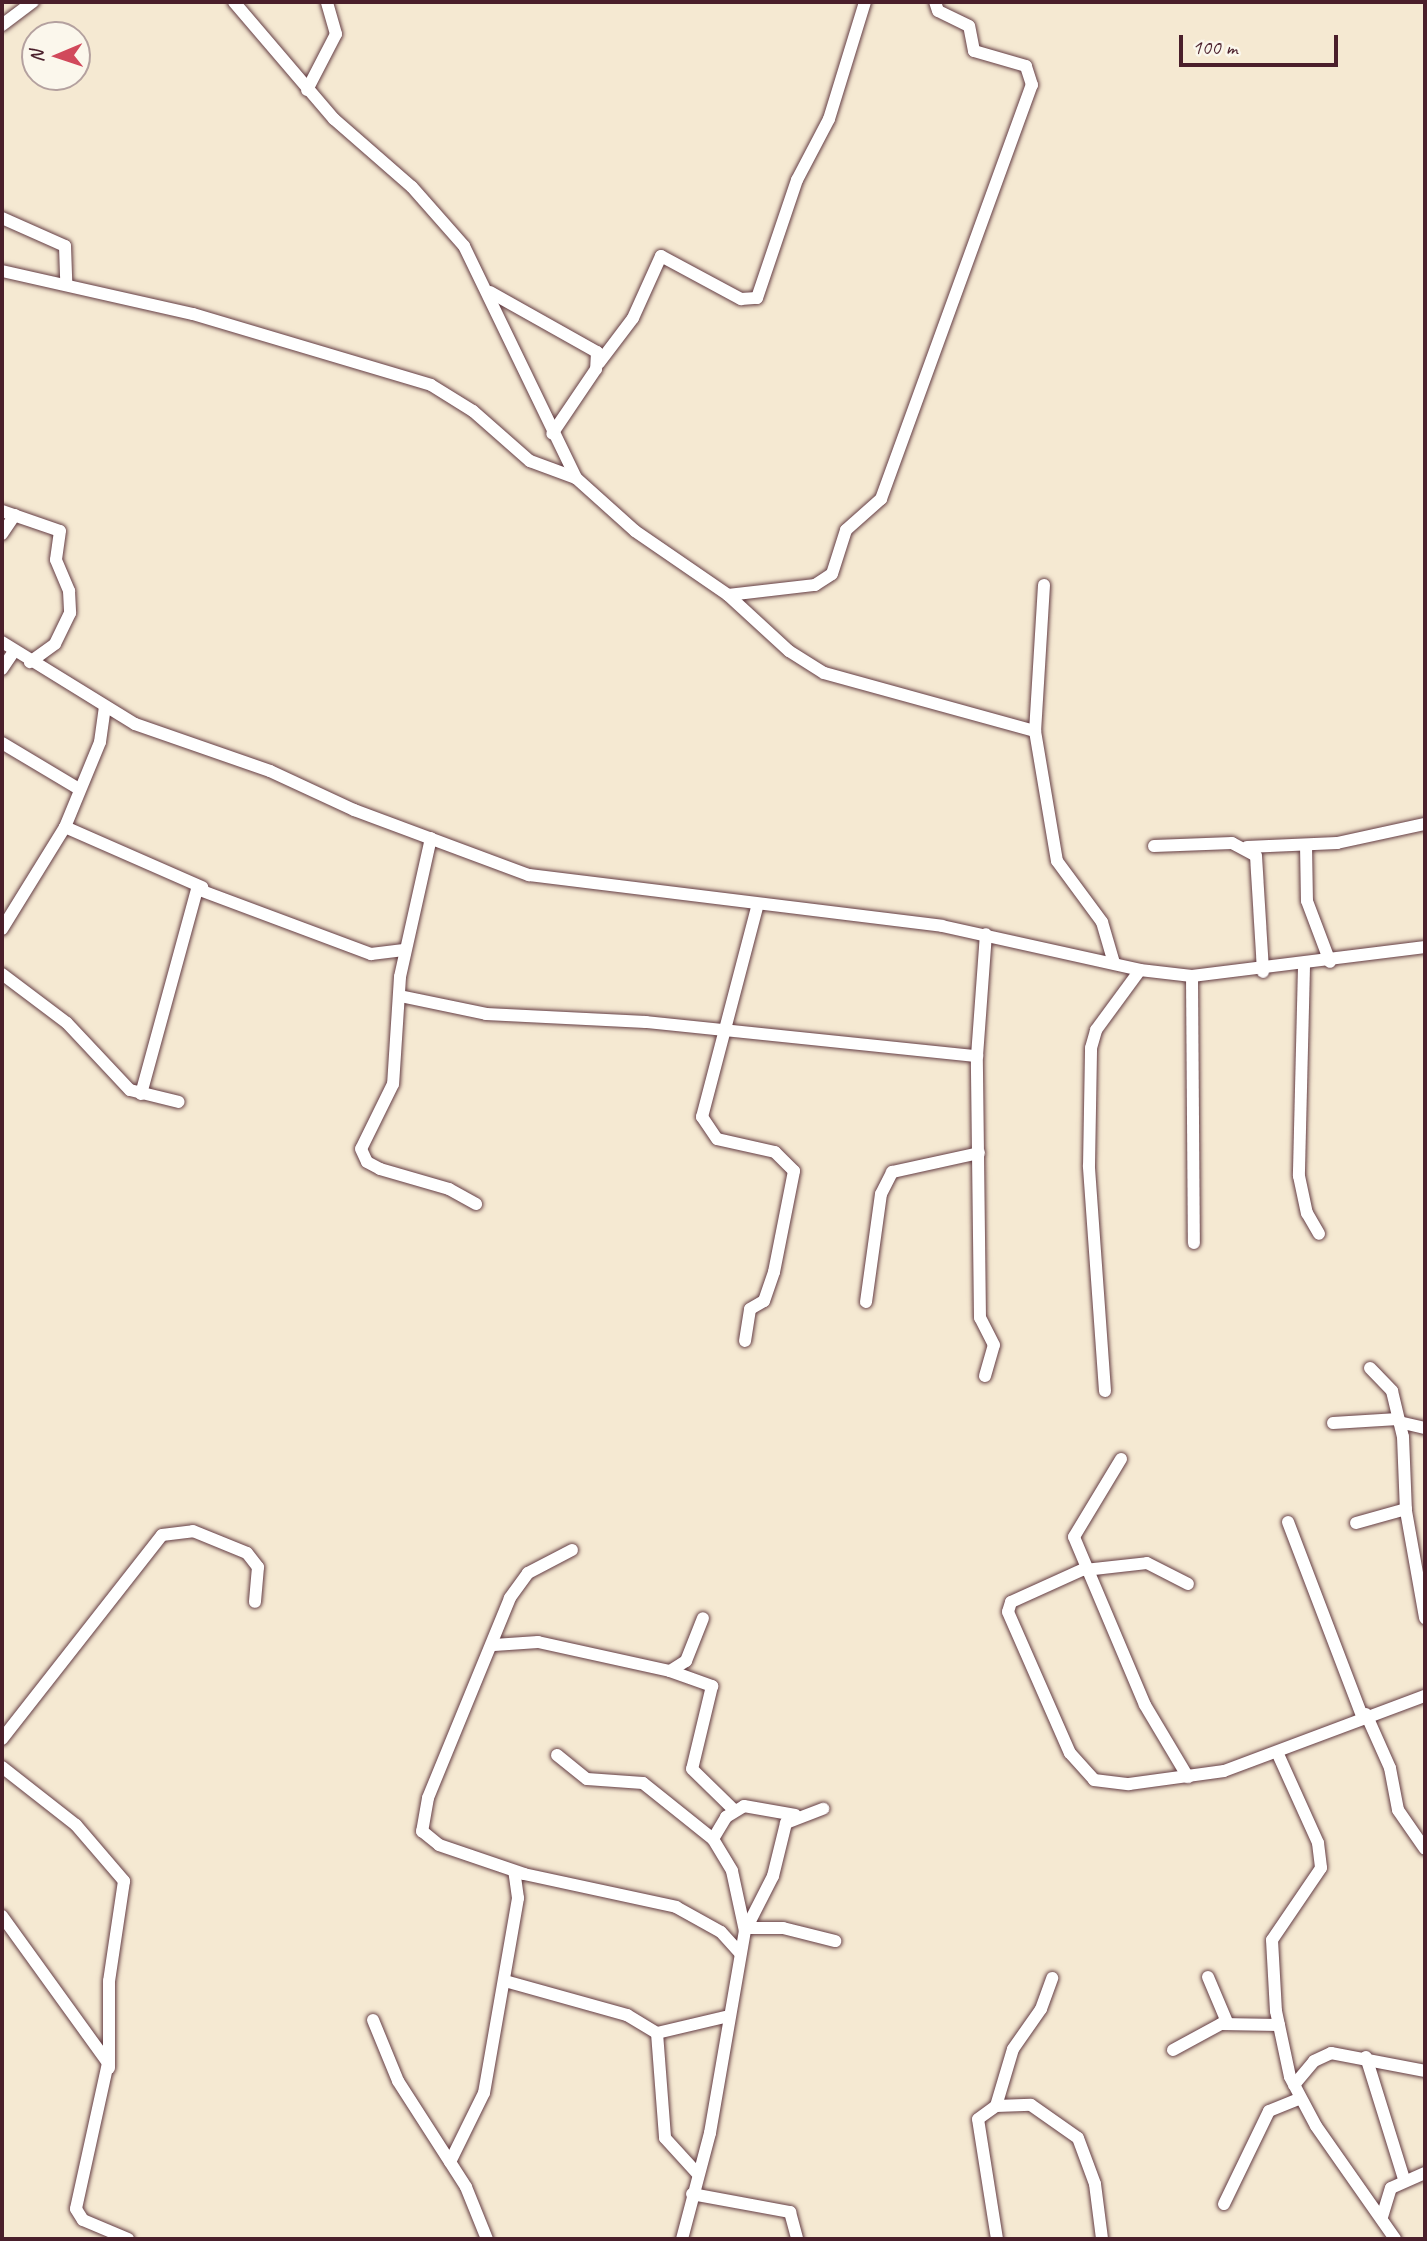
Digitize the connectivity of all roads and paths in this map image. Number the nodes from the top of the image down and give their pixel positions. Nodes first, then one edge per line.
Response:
1 (33, 2) edge
2 (234, 2) edge
3 (327, 2) edge
4 (865, 2) edge
5 (935, 2) edge
6 (2, 25) edge
7 (307, 90) junction
8 (2, 218) edge
9 (2, 271) edge
10 (66, 283) junction
11 (489, 292) junction
12 (599, 363) junction
13 (552, 434) junction
14 (576, 478) junction
15 (2, 512) edge
16 (15, 515) junction
17 (2, 534) edge
18 (1044, 585) dead end
19 (728, 595) junction
20 (2, 642) edge
21 (14, 651) junction
22 (30, 662) junction
23 (2, 669) edge
24 (105, 708) junction
25 (1035, 731) junction
26 (2, 743) edge
27 (79, 789) junction
28 (1425, 824) edge
29 (65, 827) junction
30 (431, 838) junction
31 (1306, 845) junction
32 (1154, 846) dead end
33 (1247, 847) junction
34 (185, 878) junction
35 (202, 887) junction
36 (190, 900) junction
37 (758, 904) junction
38 (2, 929) edge
39 (986, 934) junction
40 (1425, 947) edge
41 (404, 950) junction
42 (1330, 962) junction
43 (1114, 963) junction
44 (1304, 966) junction
45 (1140, 970) junction
46 (1263, 972) junction
47 (2, 974) edge
48 (1192, 976) junction
49 (400, 996) junction
50 (727, 1033) junction
51 (977, 1056) junction
52 (141, 1094) junction
53 (179, 1102) dead end
54 (979, 1153) junction
55 (476, 1204) dead end
56 (1320, 1234) dead end
57 (1194, 1243) dead end
58 (866, 1301) dead end
59 (745, 1341) dead end
60 (1370, 1368) dead end
61 (985, 1376) dead end
62 (1105, 1391) dead end
63 (1399, 1421) junction
64 (1333, 1423) dead end
65 (1425, 1428) edge
66 (1121, 1459) dead end
67 (1406, 1509) junction
68 (1288, 1522) dead end
69 (1356, 1523) dead end
70 (572, 1550) dead end
71 (1420, 1568) edge
72 (1085, 1570) junction
73 (1188, 1584) dead end
74 (255, 1602) dead end
75 (703, 1618) dead end
76 (1425, 1618) edge
77 (502, 1620) junction
78 (516, 1641) junction
79 (494, 1645) junction
80 (670, 1671) junction
81 (1425, 1696) edge
82 (1364, 1715) junction
83 (2, 1739) edge
84 (1277, 1752) junction
85 (557, 1755) dead end
86 (2, 1767) edge
87 (1188, 1777) junction
88 (823, 1809) dead end
89 (734, 1810) junction
90 (795, 1815) junction
91 (713, 1839) junction
92 (1425, 1849) edge
93 (514, 1871) junction
94 (2, 1916) edge
95 (746, 1930) junction
96 (835, 1941) dead end
97 (740, 1953) junction
98 (1208, 1977) dead end
99 (1052, 1978) dead end
100 (505, 1981) junction
101 (729, 2016) junction
102 (373, 2020) dead end
103 (1227, 2022) junction
104 (1279, 2025) junction
105 (657, 2033) junction
106 (1173, 2050) dead end
107 (1366, 2057) junction
108 (109, 2069) junction
109 (1425, 2071) edge
110 (1294, 2085) junction
111 (1300, 2099) junction
112 (996, 2106) junction
113 (450, 2162) junction
114 (1425, 2173) edge
115 (697, 2174) junction
116 (1404, 2179) junction
117 (692, 2194) junction
118 (1224, 2204) dead end
119 (1382, 2217) junction
120 (128, 2239) edge
121 (487, 2239) edge
122 (682, 2239) edge
123 (797, 2239) edge
124 (997, 2239) edge
125 (1102, 2239) edge
126 (1395, 2239) edge

1 - 6 street
2 - 7 street
3 - 7 street
4 - 12 street
5 - 19 street
7 - 11 street
8 - 10 street
9 - 10 street
10 - 14 street
11 - 12 street
11 - 13 street
12 - 13 street
13 - 14 street
14 - 19 street
15 - 16 street
16 - 17 street
16 - 22 street
18 - 25 street
19 - 25 street
20 - 21 street
21 - 22 street
21 - 23 street
22 - 24 street
24 - 27 street
24 - 30 street
25 - 43 street
26 - 27 street
27 - 29 street
28 - 31 street
29 - 34 street
29 - 38 street
30 - 37 street
30 - 41 street
31 - 33 street
31 - 42 street
32 - 33 street
33 - 46 street
34 - 35 street
34 - 36 street
35 - 36 street
35 - 41 street
36 - 52 street
37 - 39 street
37 - 50 street
39 - 43 street
39 - 51 street
40 - 42 street
41 - 49 street
42 - 44 street
43 - 45 street
44 - 46 street
44 - 56 street
45 - 48 street
45 - 62 street
46 - 48 street
47 - 52 street
48 - 57 street
49 - 50 street
49 - 55 street
50 - 51 street
50 - 59 street
51 - 54 street
52 - 53 street
54 - 58 street
54 - 61 street
60 - 63 street
63 - 64 street
63 - 65 street
63 - 67 street
66 - 72 street
67 - 69 street
67 - 71 street
68 - 82 street
70 - 77 street
71 - 76 street
72 - 73 street
72 - 87 street
72 - 87 street
74 - 83 street
75 - 80 street
77 - 78 street
77 - 79 street
78 - 79 street
78 - 80 street
79 - 93 street
80 - 89 street
81 - 82 street
82 - 84 street
82 - 92 street
84 - 87 street
84 - 104 street
85 - 91 street
86 - 108 street
88 - 90 street
89 - 90 street
89 - 91 street
90 - 95 street
91 - 95 street
93 - 97 street
93 - 100 street
94 - 108 street
95 - 96 street
95 - 97 street
97 - 101 street
98 - 103 street
99 - 112 street
100 - 105 street
100 - 113 street
101 - 105 street
101 - 115 street
102 - 113 street
103 - 104 street
103 - 106 street
104 - 110 street
105 - 115 street
107 - 109 street
107 - 110 street
107 - 116 street
108 - 120 street
110 - 111 street
111 - 118 street
111 - 119 street
112 - 124 street
112 - 125 street
113 - 121 street
114 - 116 street
115 - 117 street
116 - 119 street
117 - 122 street
117 - 123 street
119 - 126 street

